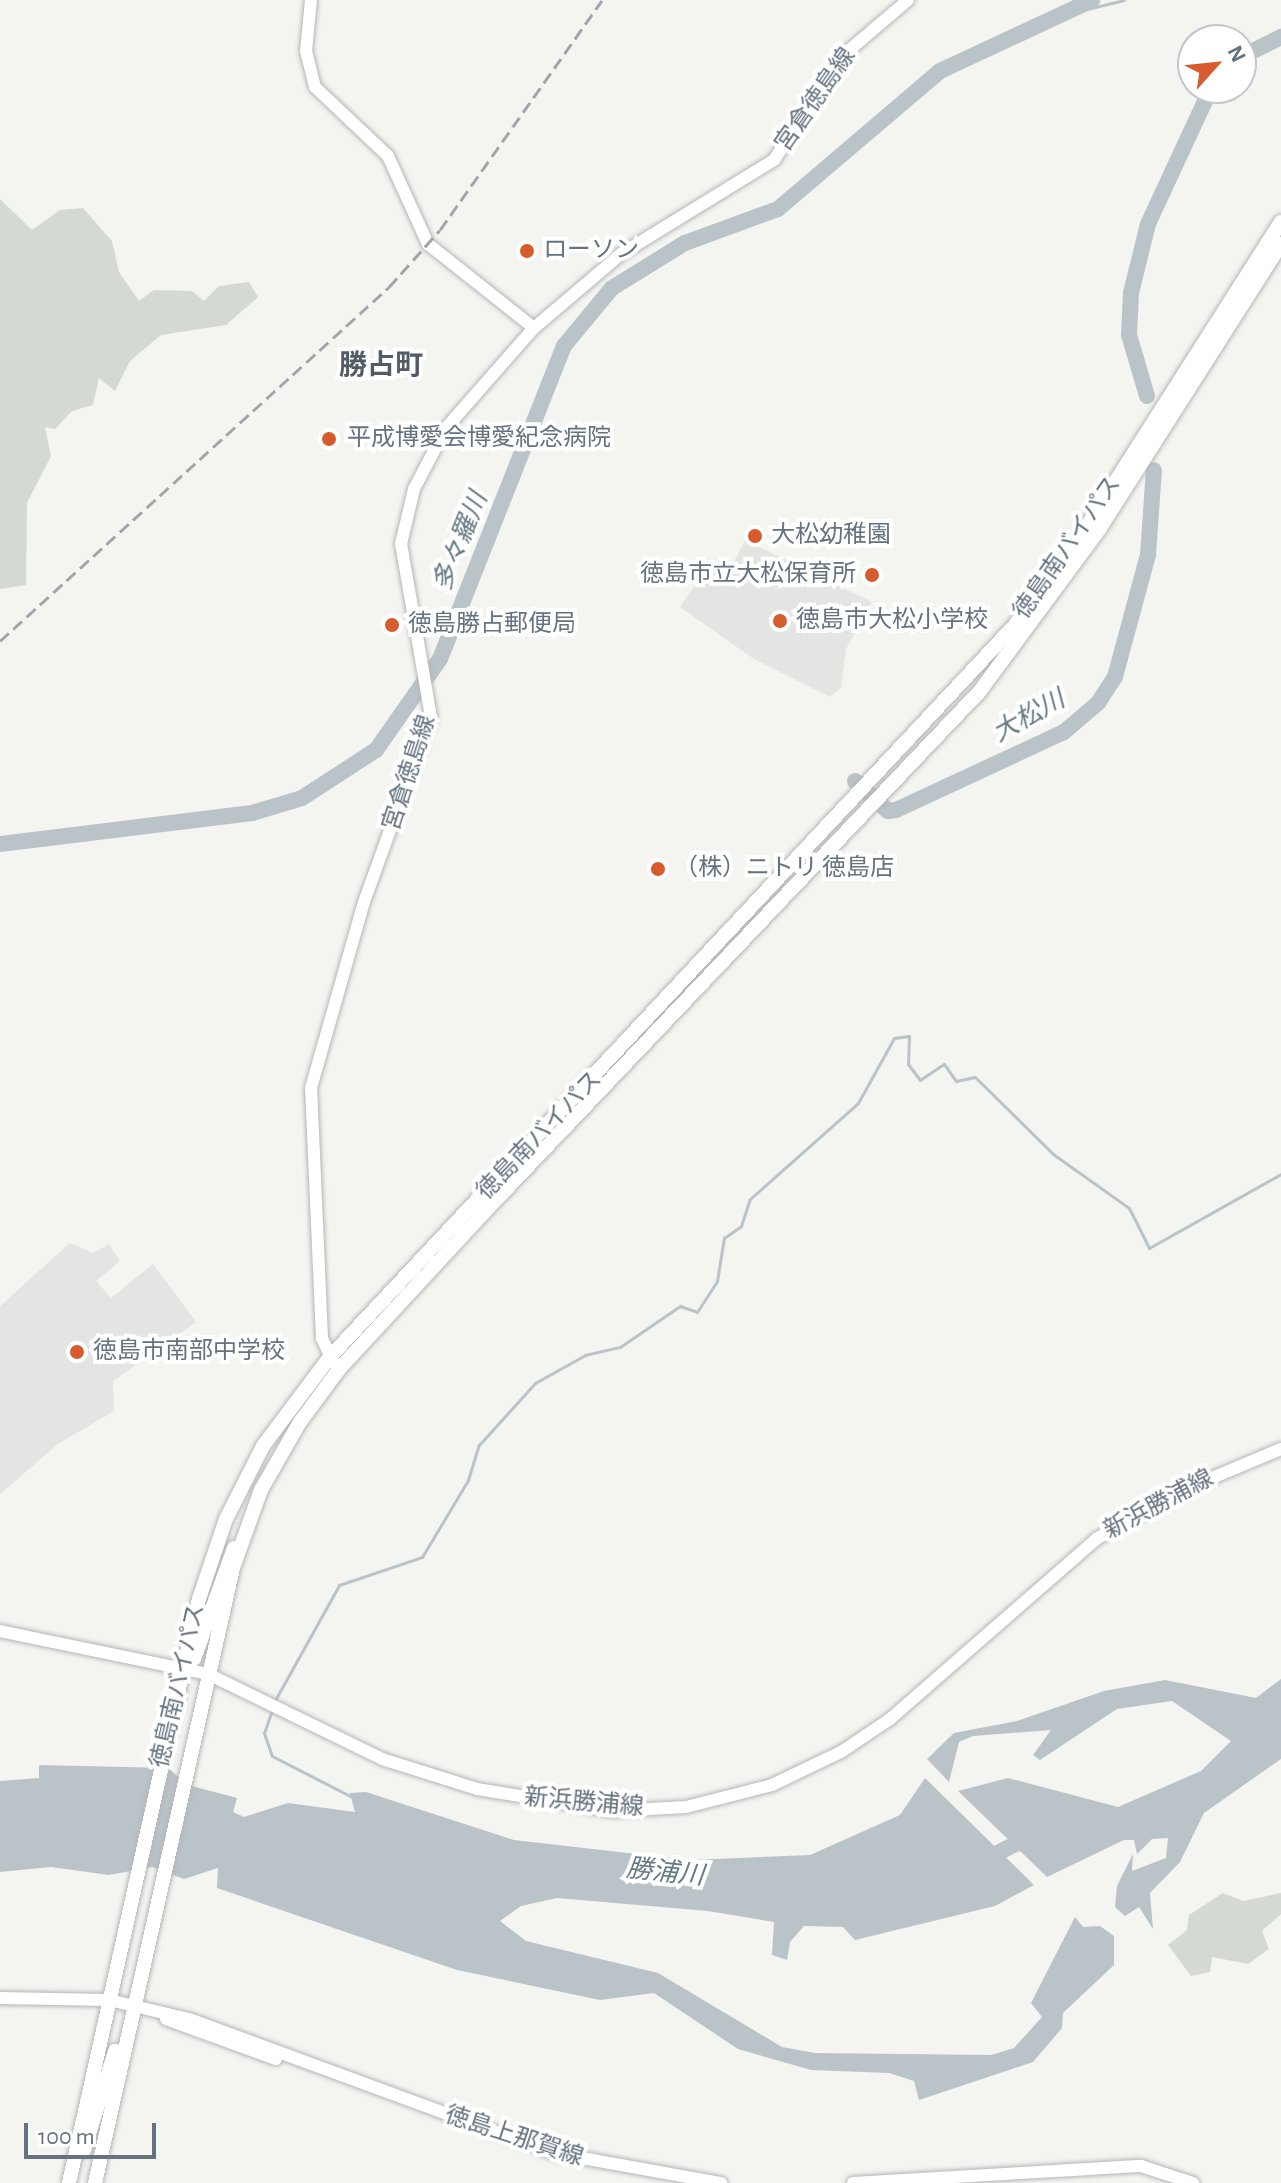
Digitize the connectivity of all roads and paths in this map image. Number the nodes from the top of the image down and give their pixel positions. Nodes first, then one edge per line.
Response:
1 (311, 0) edge
2 (908, 0) edge
3 (1281, 222) edge
4 (1281, 244) edge
5 (534, 328) junction
6 (335, 1363) junction
7 (1281, 1449) edge
8 (245, 1531) junction
9 (0, 1631) edge
10 (181, 1674) junction
11 (206, 1680) junction
12 (109, 1998) junction
13 (0, 2001) edge
14 (131, 2005) junction
15 (69, 2183) edge
16 (95, 2183) edge
17 (721, 2183) edge
18 (853, 2183) edge
19 (1193, 2183) edge

1 - 5 main road
2 - 5 main road, 宮倉徳島線
3 - 6 highway, 徳島南バイパス
4 - 6 highway, 徳島南バイパス
5 - 6 main road, 宮倉徳島線
6 - 8 highway, 徳島南バイパス
6 - 10 highway, 徳島南バイパス
7 - 11 main road, 新浜勝浦線
8 - 10 highway
8 - 11 highway, 徳島南バイパス
9 - 10 main road, 新浜勝浦線
10 - 11 main road, 新浜勝浦線
10 - 12 highway, 徳島南バイパス
11 - 14 highway, 徳島南バイパス
12 - 13 main road, 徳島上那賀線
12 - 14 main road, 徳島上那賀線
12 - 15 highway, 徳島南バイパス
14 - 15 highway
14 - 16 highway, 徳島南バイパス
14 - 17 main road, 徳島上那賀線
18 - 19 main road

